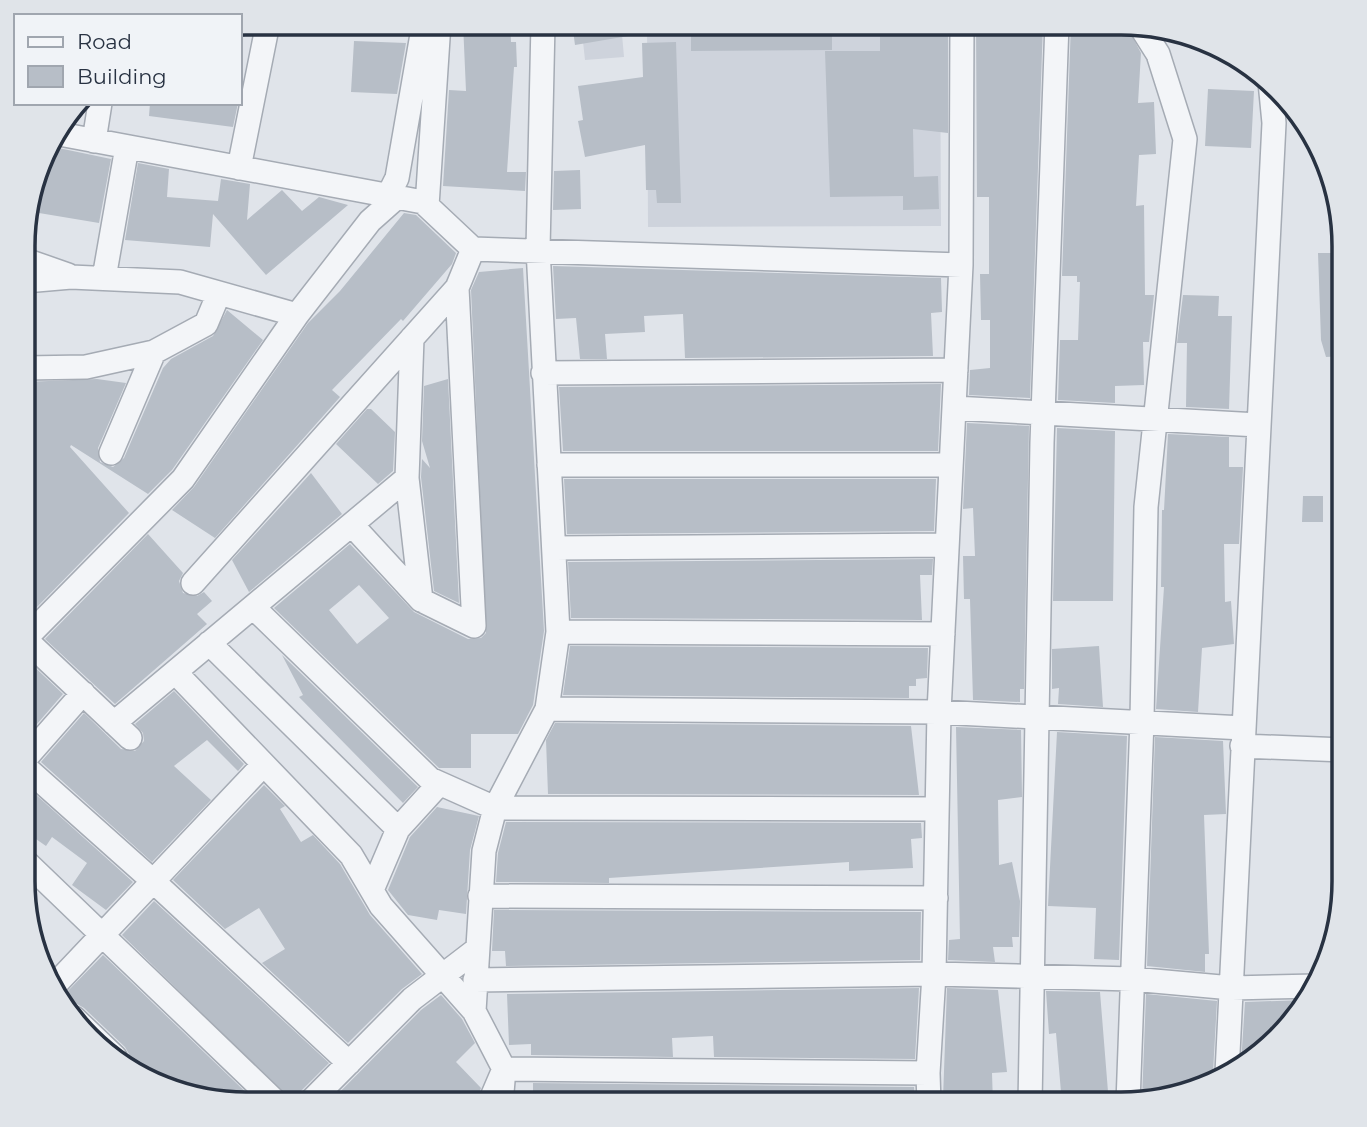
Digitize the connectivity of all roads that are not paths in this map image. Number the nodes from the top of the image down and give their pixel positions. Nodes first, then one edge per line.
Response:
1 (266, 35) edge
2 (422, 35) edge
3 (438, 35) edge
4 (543, 35) edge
5 (962, 35) edge
6 (1057, 35) edge
7 (1147, 37) edge
8 (1272, 99) edge
9 (100, 105) edge
10 (67, 136) edge
11 (93, 141) junction
12 (127, 147) junction
13 (239, 168) junction
14 (392, 196) junction
15 (427, 206) junction
16 (473, 248) junction
17 (538, 249) junction
18 (35, 264) edge
19 (961, 265) junction
20 (71, 277) junction
21 (104, 278) junction
22 (35, 280) edge
23 (457, 288) junction
24 (219, 293) junction
25 (297, 315) junction
26 (412, 338) junction
27 (154, 352) junction
28 (35, 369) edge
29 (956, 370) junction
30 (543, 373) junction
31 (954, 408) junction
32 (1043, 413) junction
33 (1155, 419) junction
34 (1258, 425) junction
35 (111, 453) dead end
36 (549, 465) junction
37 (951, 465) junction
38 (407, 478) junction
39 (352, 525) junction
40 (947, 545) junction
41 (554, 548) junction
42 (193, 583) dead end
43 (421, 600) junction
44 (254, 607) junction
45 (35, 628) edge
46 (558, 632) junction
47 (943, 634) junction
48 (209, 643) junction
49 (35, 649) edge
50 (174, 672) junction
51 (83, 693) junction
52 (547, 709) junction
53 (939, 712) junction
54 (1036, 719) junction
55 (1142, 720) junction
56 (1242, 737) junction
57 (35, 748) edge
58 (1332, 748) edge
59 (263, 765) junction
60 (35, 776) edge
61 (439, 784) junction
62 (495, 808) junction
63 (937, 809) junction
64 (398, 829) junction
65 (35, 871) edge
66 (153, 881) junction
67 (372, 890) junction
68 (480, 896) junction
69 (936, 898) junction
70 (101, 936) junction
71 (476, 950) junction
72 (444, 974) junction
73 (934, 974) junction
74 (1032, 978) junction
75 (475, 979) junction
76 (1132, 979) junction
77 (60, 980) edge
78 (1303, 986) edge
79 (1232, 988) junction
80 (474, 1011) junction
81 (1228, 1062) edge
82 (349, 1063) junction
83 (504, 1069) junction
84 (928, 1073) junction
85 (265, 1092) edge
86 (320, 1092) edge
87 (494, 1092) edge
88 (502, 1092) edge
89 (929, 1092) edge
90 (1030, 1092) edge
91 (1128, 1092) edge

1 - 13 street
2 - 14 street
3 - 15 street
4 - 17 street
5 - 19 street
6 - 32 street
7 - 33 street
8 - 34 street
9 - 11 street
10 - 11 street
11 - 12 street
12 - 13 street
12 - 21 street
13 - 14 street
14 - 15 street
14 - 25 street
15 - 16 street
16 - 17 street
16 - 23 street
17 - 19 street
17 - 30 street
18 - 20 street
19 - 29 street
20 - 21 street
20 - 22 street
21 - 24 street
23 - 26 street
23 - 43 street
24 - 25 street
24 - 27 street
25 - 45 street
26 - 38 street
26 - 42 street
27 - 28 street
27 - 35 street
29 - 30 street
29 - 31 street
30 - 36 street
31 - 32 street
31 - 37 street
32 - 33 street
32 - 54 street
33 - 34 street
33 - 55 street
34 - 56 street
36 - 37 street
36 - 41 street
37 - 40 street
38 - 39 street
38 - 43 street
39 - 43 street
39 - 44 street
40 - 41 street
40 - 47 street
41 - 46 street
44 - 48 street
44 - 61 street
46 - 47 street
46 - 52 street
47 - 53 street
48 - 50 street
48 - 64 street
49 - 51 street
50 - 51 street
50 - 59 street
51 - 57 street
52 - 53 street
52 - 62 street
53 - 54 street
53 - 63 street
54 - 55 street
54 - 74 street
55 - 56 street
55 - 76 street
56 - 58 street
56 - 79 street
59 - 66 street
59 - 67 street
60 - 66 street
61 - 62 street
61 - 64 street
62 - 63 street
62 - 68 street
63 - 69 street
64 - 67 street
65 - 70 street
66 - 70 street
66 - 82 street
67 - 72 street
68 - 69 street
68 - 71 street
69 - 73 street
70 - 77 street
70 - 85 street
71 - 72 street
71 - 75 street
72 - 80 street
72 - 82 street
73 - 74 street
73 - 75 street
73 - 84 street
74 - 76 street
74 - 90 street
75 - 80 street
76 - 79 street
76 - 91 street
78 - 79 street
79 - 81 street
80 - 83 street
82 - 86 street
83 - 84 street
83 - 87 street
83 - 88 street
84 - 89 street

